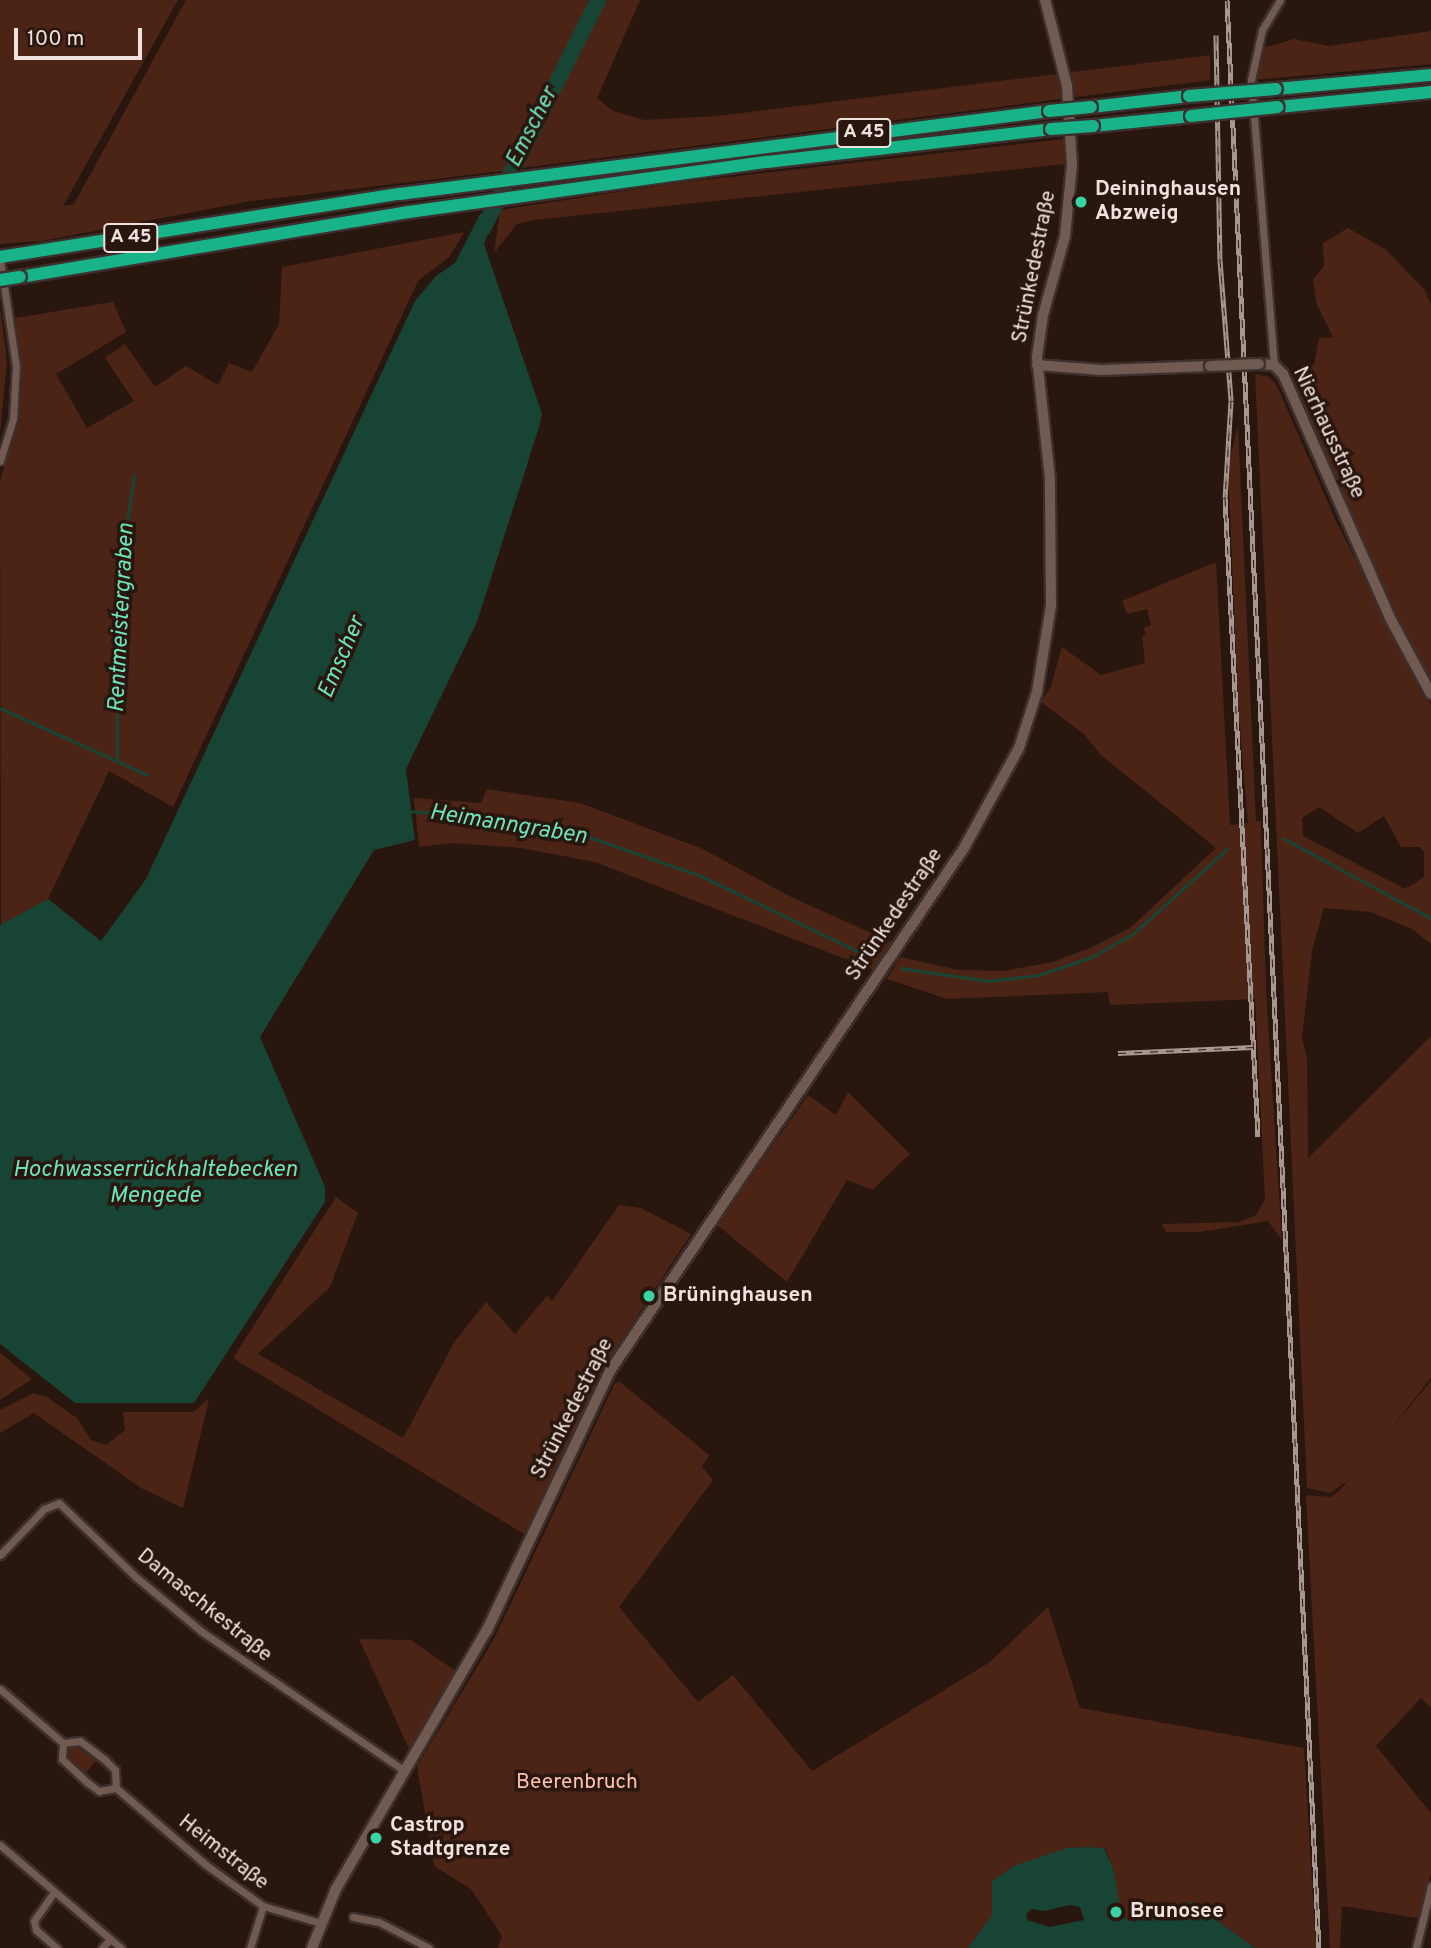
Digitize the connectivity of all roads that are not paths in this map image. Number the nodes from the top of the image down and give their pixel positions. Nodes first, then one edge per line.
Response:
1 (1045, 0) edge
2 (1276, 1) edge
3 (1431, 75) edge
4 (1431, 92) edge
5 (0, 258) edge
6 (0, 280) edge
7 (1037, 365) junction
8 (1274, 365) junction
9 (0, 461) edge
10 (1431, 694) edge
11 (0, 1555) edge
12 (0, 1689) edge
13 (63, 1743) junction
14 (405, 1771) junction
15 (116, 1788) junction
16 (0, 1846) edge
17 (1431, 1886) edge
18 (54, 1892) junction
19 (263, 1906) junction
20 (353, 1917) dead end
21 (321, 1923) junction
22 (110, 1939) junction
23 (57, 1948) edge
24 (102, 1948) edge
25 (121, 1948) edge
26 (250, 1948) edge
27 (312, 1948) edge
28 (429, 1948) edge
29 (1416, 1948) edge

1 - 7 main road, Strünkedestraße
2 - 8 street
3 - 5 highway, A 45, bridge
4 - 6 highway, A 45, bridge
5 - 9 street
7 - 8 main road, Nierhausstraße, bridge
7 - 14 main road, Strünkedestraße
8 - 10 main road, Nierhausstraße
11 - 14 street, Damaschkestraße
12 - 13 street, Heimstraße
13 - 15 street, Heimstraße
13 - 15 street, Heimstraße
14 - 21 main road, Strünkedestraße
15 - 19 street, Heimstraße
16 - 18 street
17 - 29 street
18 - 22 street
18 - 23 street
19 - 21 street, Heimstraße
19 - 26 street
20 - 28 street
21 - 27 main road, Strünkedestraße
22 - 24 street
22 - 25 street

